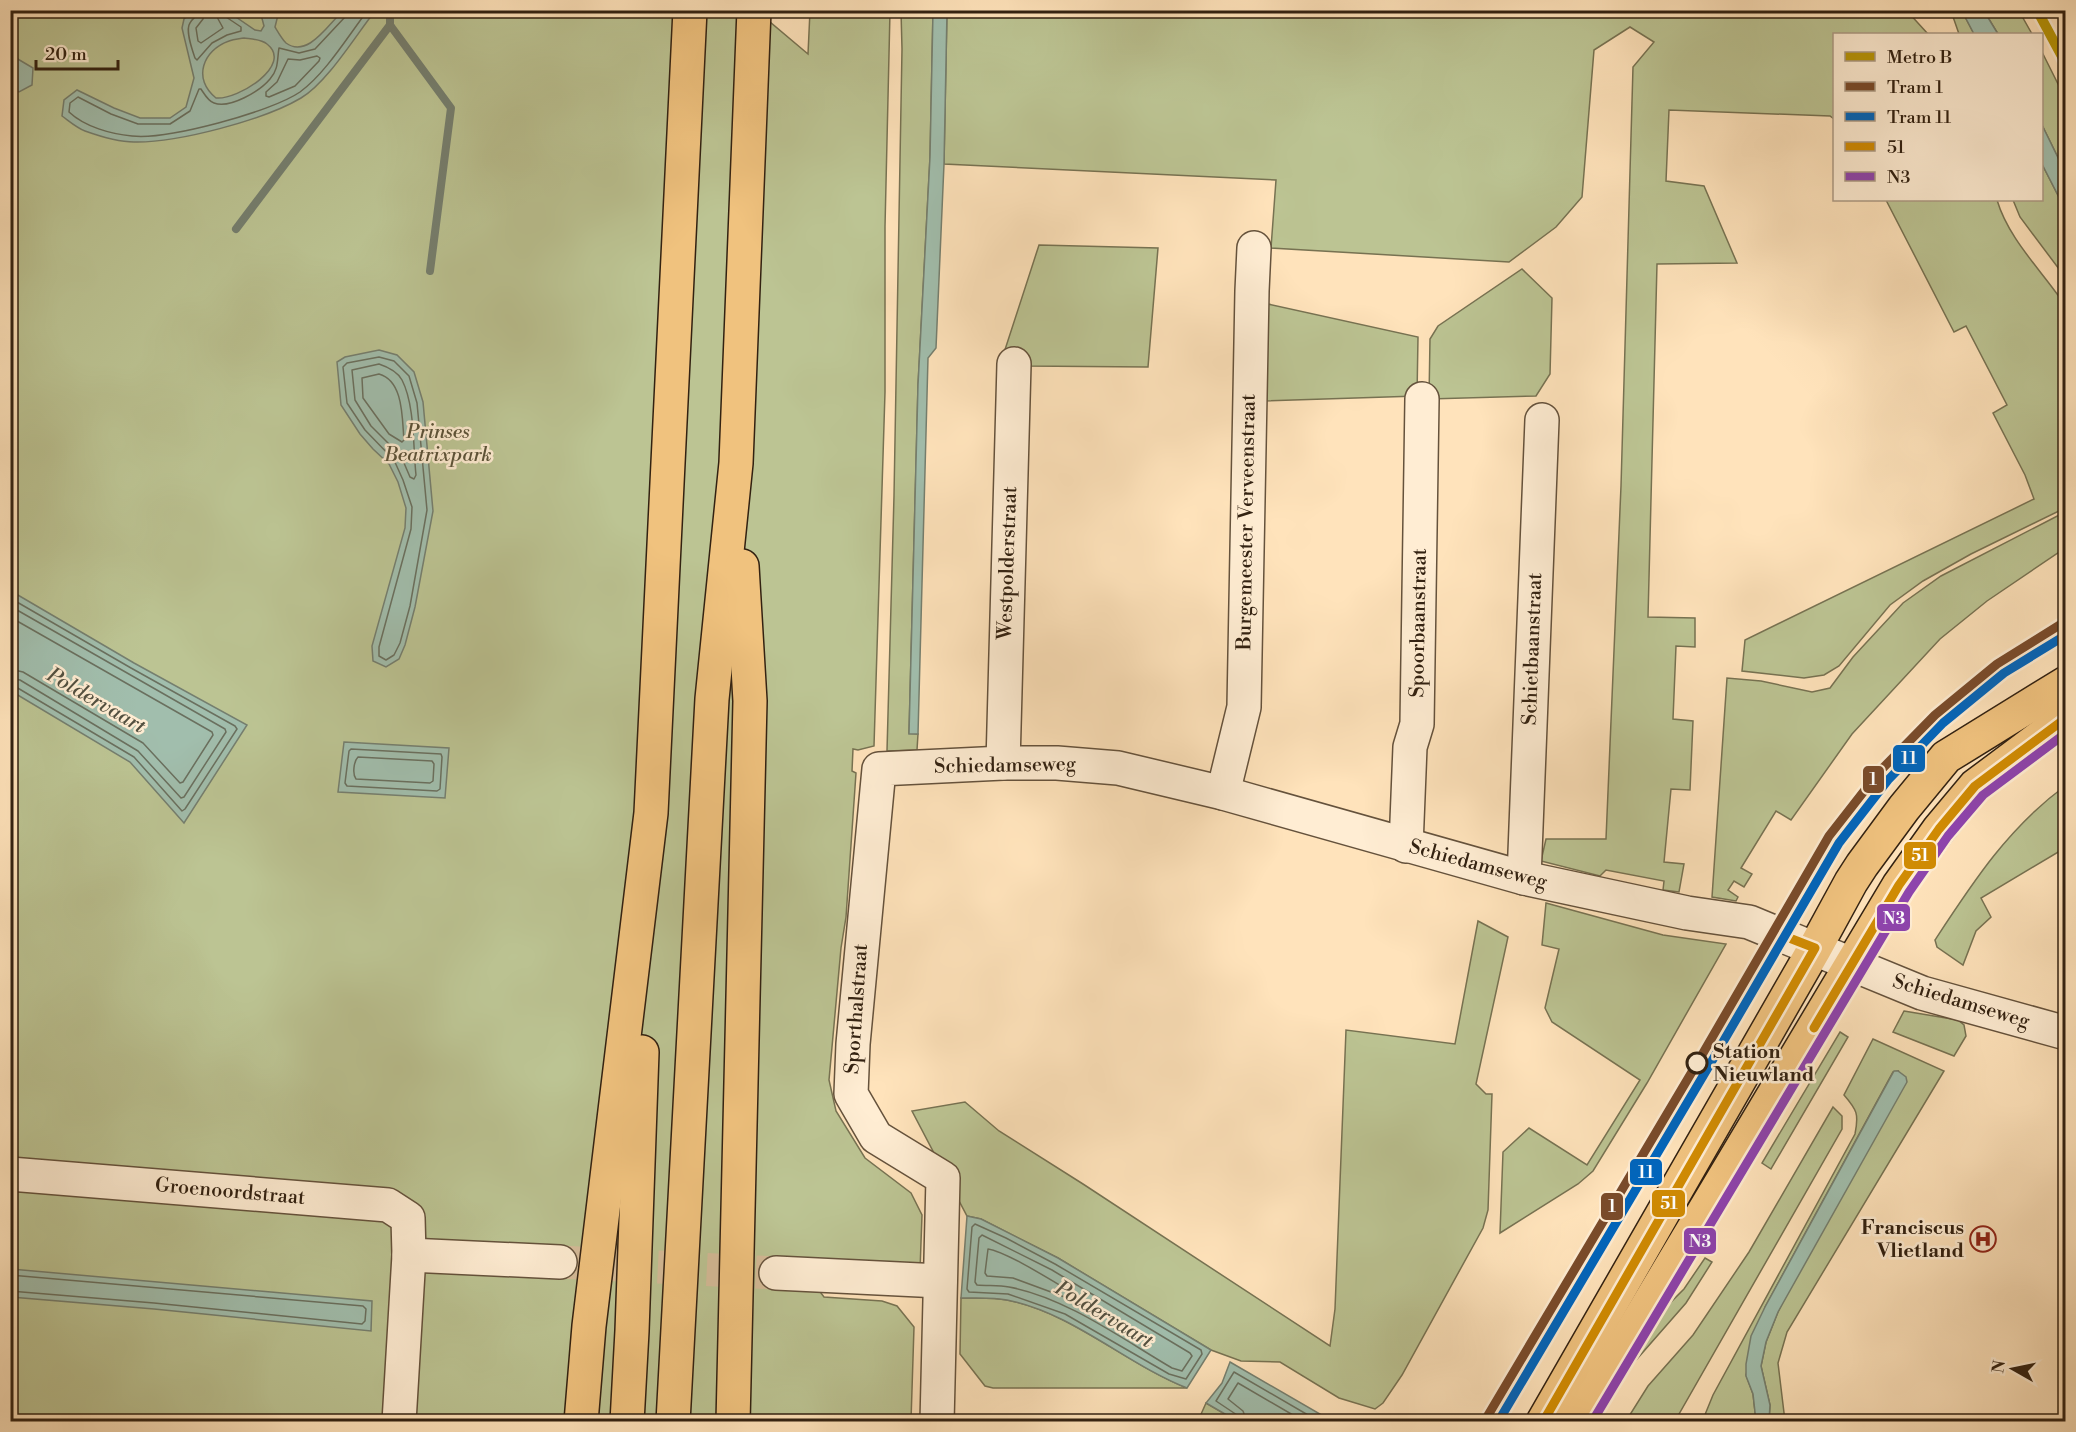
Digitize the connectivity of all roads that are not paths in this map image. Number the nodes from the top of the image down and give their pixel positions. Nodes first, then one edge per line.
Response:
1 (690, 10) edge
2 (754, 10) edge
3 (1254, 248) dead end
4 (1014, 364) dead end
5 (1422, 399) dead end
6 (1542, 420) dead end
7 (735, 463) junction
8 (2066, 683) edge
9 (2066, 718) edge
10 (1003, 762) junction
11 (879, 769) joint
12 (1223, 793) junction
13 (650, 819) junction
14 (1406, 846) junction
15 (1524, 878) junction
16 (1815, 948) junction
17 (1852, 965) junction
18 (2066, 1033) edge
19 (10, 1174) edge
20 (409, 1255) junction
21 (560, 1262) tunnel mouth
22 (776, 1273) tunnel mouth
23 (940, 1281) junction
24 (1577, 1404) edge
25 (399, 1422) edge
26 (581, 1422) edge
27 (627, 1422) edge
28 (673, 1422) edge
29 (733, 1422) edge
30 (937, 1422) edge
31 (1543, 1422) edge

1 - 13 main road
2 - 7 main road
3 - 12 street, Burgemeester Verveenstraat
4 - 10 street, Westpolderstraat
5 - 14 street, Spoorbaanstraat
6 - 15 street, Schietbaanstraat
7 - 28 main road
7 - 29 main road
8 - 16 main road
9 - 17 main road
10 - 11 street, Schiedamseweg
10 - 12 street, Schiedamseweg
11 - 23 street, Sporthalstraat
12 - 14 street, Schiedamseweg
13 - 26 main road
13 - 27 main road
14 - 15 street, Schiedamseweg
15 - 16 street, Schiedamseweg
16 - 17 street, Schiedamseweg
16 - 24 main road
17 - 18 street, Schiedamseweg
17 - 24 main road
19 - 20 street, Groenoordstraat
20 - 21 street
20 - 25 street, Groenoordstraat
22 - 23 street
23 - 30 street, Sporthalstraat
24 - 31 main road

